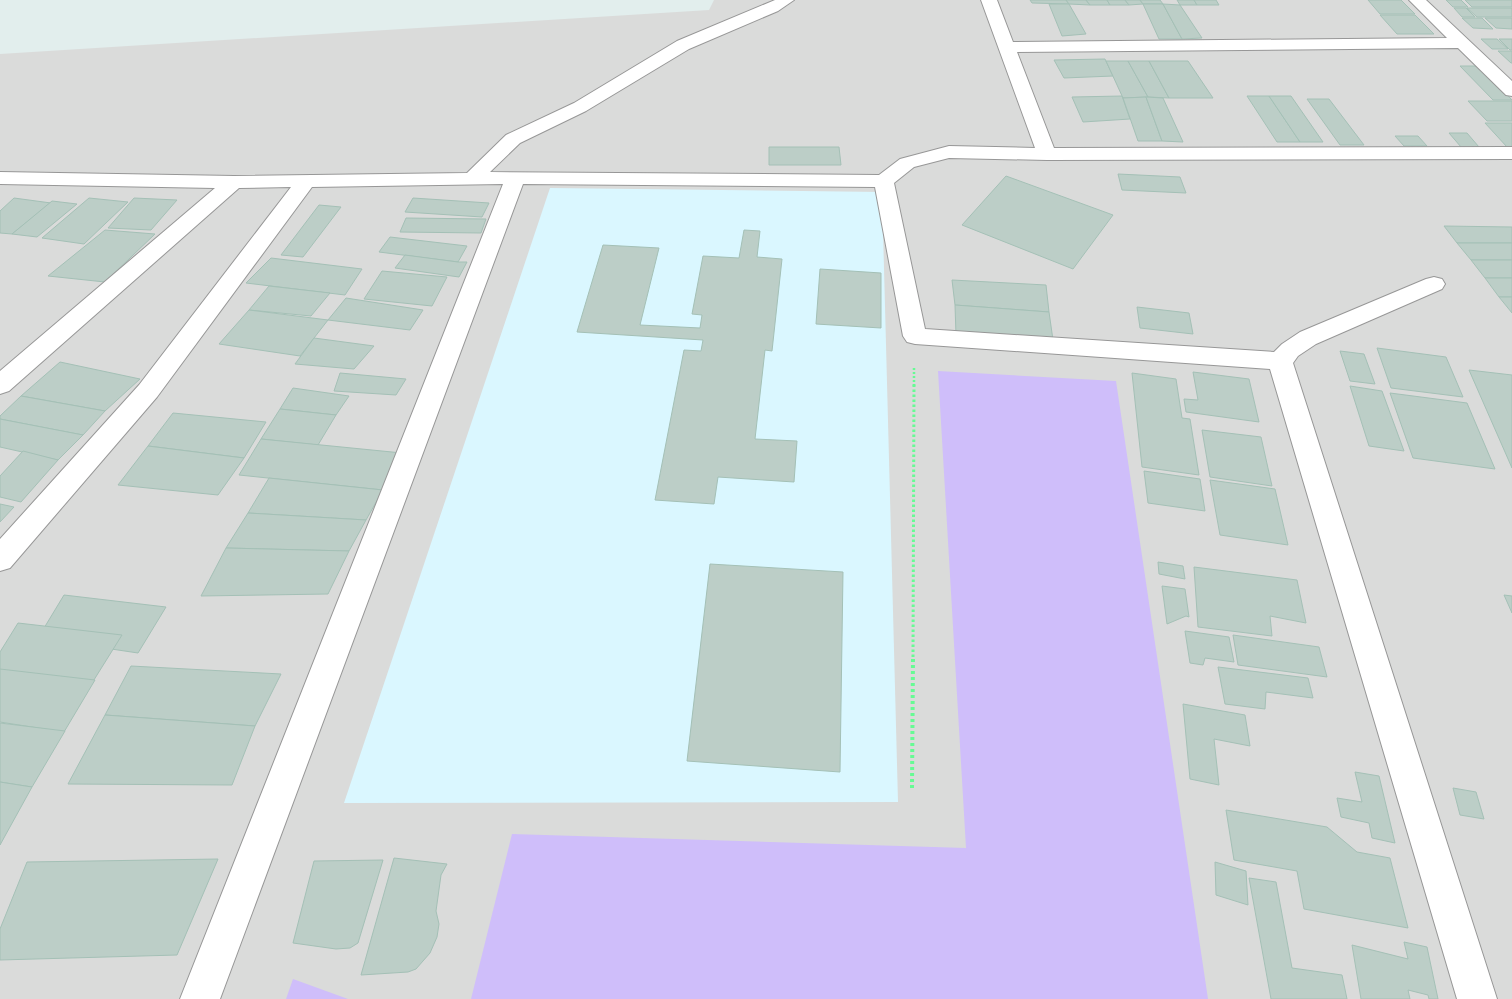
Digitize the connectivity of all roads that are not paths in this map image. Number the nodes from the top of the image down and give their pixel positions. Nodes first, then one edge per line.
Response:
1 (786, 0) edge
2 (989, 0) edge
3 (1417, 0) edge
4 (1462, 43) junction
5 (1008, 47) junction
6 (1512, 91) edge
7 (1512, 153) edge
8 (1046, 154) junction
9 (8, 178) edge
10 (515, 178) junction
11 (472, 179) junction
12 (306, 181) junction
13 (884, 181) junction
14 (234, 182) junction
15 (0, 192) edge
16 (1434, 284) dead end
17 (1280, 362) junction
18 (0, 385) edge
19 (0, 559) edge
20 (200, 999) edge
21 (1477, 999) edge

1 - 11 street
2 - 5 street
3 - 4 street
4 - 5 street
4 - 6 street
5 - 8 street
7 - 8 street
8 - 13 street
9 - 14 street
9 - 15 street
10 - 11 street
10 - 13 street
10 - 20 street
11 - 12 street
12 - 14 street
12 - 19 street
13 - 17 street
14 - 18 street
16 - 17 street
17 - 21 street

